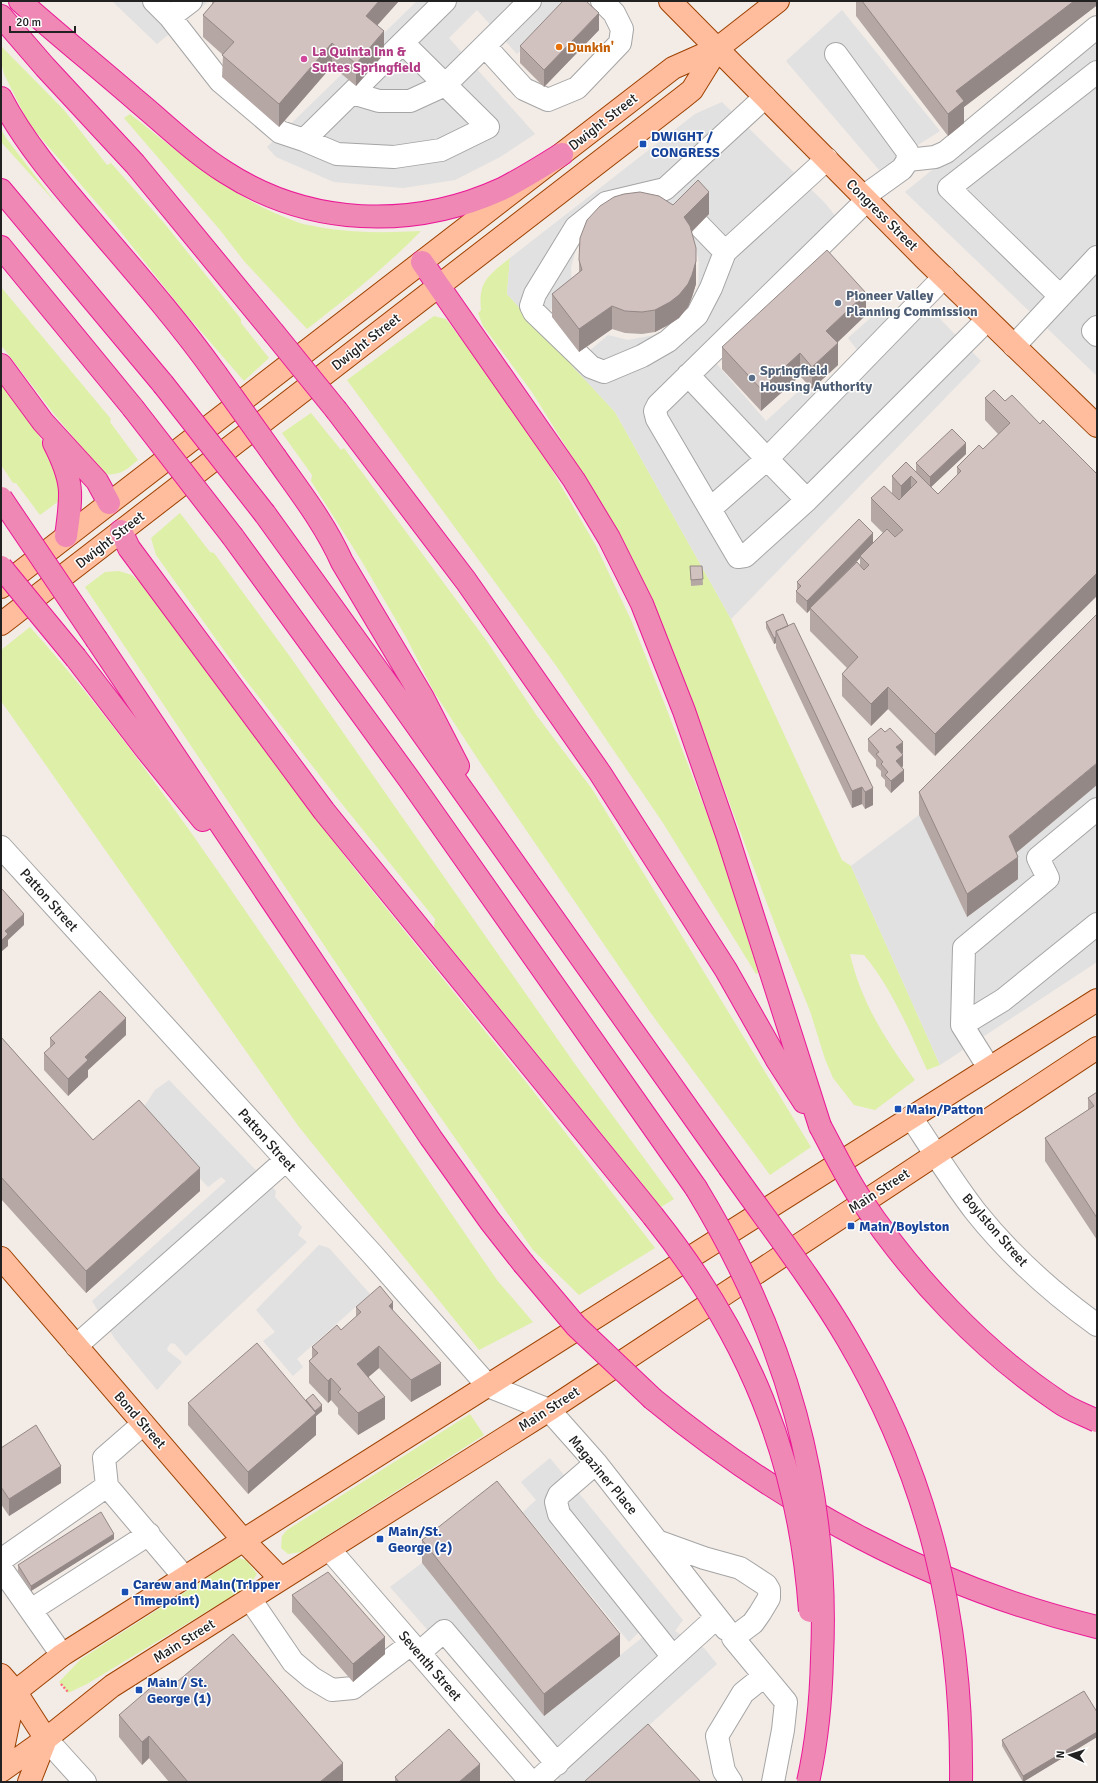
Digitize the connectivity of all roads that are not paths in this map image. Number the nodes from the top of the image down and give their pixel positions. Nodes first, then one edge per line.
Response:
1 (20, 1) edge
2 (154, 1) edge
3 (191, 1) edge
4 (445, 1) edge
5 (530, 1) edge
6 (602, 1) edge
7 (670, 1) edge
8 (778, 1) edge
9 (1, 16) edge
10 (170, 17) junction
11 (1097, 27) edge
12 (403, 43) junction
13 (484, 46) junction
14 (718, 48) junction
15 (836, 54) dead end
16 (1097, 72) edge
17 (445, 85) junction
18 (352, 93) junction
19 (765, 97) junction
20 (1, 98) edge
21 (304, 140) junction
22 (562, 154) junction
23 (826, 159) junction
24 (908, 160) junction
25 (1, 190) edge
26 (865, 198) junction
27 (683, 208) junction
28 (1, 247) edge
29 (725, 252) junction
30 (1097, 257) edge
31 (422, 262) junction
32 (944, 277) junction
33 (439, 286) junction
34 (1060, 296) junction
35 (987, 320) junction
36 (1097, 327) edge
37 (1097, 335) edge
38 (1014, 346) junction
39 (1, 365) edge
40 (688, 375) junction
41 (44, 422) junction
42 (1097, 426) edge
43 (767, 459) junction
44 (1, 498) edge
45 (807, 500) junction
46 (109, 503) junction
47 (710, 509) junction
48 (121, 531) junction
49 (66, 536) junction
50 (1, 567) edge
51 (1, 587) edge
52 (1, 624) edge
53 (1097, 809) edge
54 (483, 819) junction
55 (1, 847) edge
56 (284, 919) junction
57 (1097, 924) edge
58 (1097, 1000) edge
59 (962, 1025) junction
60 (1097, 1048) edge
61 (989, 1068) junction
62 (911, 1117) junction
63 (820, 1126) junction
64 (936, 1154) junction
65 (286, 1160) junction
66 (1, 1258) edge
67 (1097, 1325) edge
68 (76, 1346) junction
69 (488, 1386) junction
70 (549, 1410) junction
71 (1097, 1421) edge
72 (143, 1424) junction
73 (596, 1463) junction
74 (107, 1486) junction
75 (71, 1512) junction
76 (83, 1530) edge
77 (149, 1534) junction
78 (244, 1541) junction
79 (657, 1541) junction
80 (329, 1549) junction
81 (1, 1560) edge
82 (1, 1568) edge
83 (185, 1578) junction
84 (281, 1579) junction
85 (250, 1599) junction
86 (31, 1610) junction
87 (716, 1618) junction
88 (1097, 1627) edge
89 (733, 1638) junction
90 (415, 1648) junction
91 (62, 1655) junction
92 (673, 1657) junction
93 (1, 1675) edge
94 (764, 1676) junction
95 (8, 1697) edge
96 (46, 1739) junction
97 (814, 1747) junction
98 (1, 1758) edge
99 (557, 1764) junction
100 (1, 1771) edge
101 (29, 1782) edge
102 (84, 1782) edge
103 (530, 1782) edge
104 (536, 1782) edge
105 (731, 1782) edge
106 (773, 1782) edge
107 (808, 1782) edge
108 (961, 1782) edge

1 - 22 highway
2 - 10 street
3 - 10 street
4 - 12 street
5 - 13 street
6 - 13 street
7 - 14 main road, Congress Street
8 - 14 main road, Dwight Street
9 - 63 highway, bridge
10 - 21 street
11 - 24 street
12 - 17 street
12 - 18 street
13 - 17 street
14 - 19 main road, Congress Street
14 - 22 main road, Dwight Street
14 - 33 main road, Dwight Street
15 - 24 street
16 - 34 street
17 - 18 street
17 - 21 street
18 - 21 street
19 - 23 main road, Congress Street
19 - 27 street
20 - 54 highway, bridge
22 - 31 main road, Dwight Street
23 - 26 main road, Congress Street
23 - 29 street
24 - 26 street
25 - 54 highway, bridge
26 - 32 main road, Congress Street
26 - 40 street
27 - 29 street
27 - 29 street
28 - 97 highway, bridge
30 - 34 street
31 - 33 highway
31 - 46 main road, Dwight Street
32 - 35 main road, Congress Street
32 - 43 street
33 - 48 main road, Dwight Street
33 - 63 highway
34 - 38 street
35 - 38 main road, Congress Street
35 - 45 street
36 - 37 street
38 - 42 main road, Congress Street
39 - 41 highway
40 - 43 street
40 - 47 street
41 - 46 highway
41 - 49 highway
43 - 45 street
43 - 47 street
44 - 56 highway, bridge
45 - 47 street
46 - 48 main road
46 - 49 main road, Dwight Street
48 - 52 main road, Dwight Street
48 - 97 highway, bridge
49 - 51 main road, Dwight Street
50 - 56 highway, bridge
53 - 59 street
54 - 108 highway, bridge
55 - 65 street, Patton Street
56 - 88 highway, bridge
57 - 59 street
58 - 61 main road
59 - 61 street
60 - 64 main road, Main Street
61 - 62 main road
62 - 64 street, Boylston Street
62 - 69 main road
63 - 71 highway, bridge
64 - 67 street, Boylston Street
64 - 70 main road, Main Street
65 - 68 street
65 - 69 street, Patton Street
66 - 68 main road, Bond Street
68 - 72 main road, Bond Street
69 - 70 street, Patton Street
69 - 78 main road
70 - 73 street, Magaziner Place
70 - 80 main road, Main Street
72 - 74 street
72 - 78 main road, Bond Street
73 - 79 street, Magaziner Place
73 - 92 street
74 - 75 street
74 - 77 street
75 - 76 street
75 - 81 street
77 - 83 street
77 - 86 street
78 - 83 main road
78 - 84 main road, Bond Street
79 - 87 street, Magaziner Place
79 - 89 street
80 - 84 main road, Main Street
80 - 90 street, Seventh Street
82 - 86 street
83 - 91 main road
84 - 85 main road, Main Street
85 - 90 street
85 - 96 main road, Main Street
86 - 91 street
87 - 89 street, Magaziner Place
87 - 92 street
89 - 94 street, Magaziner Place
90 - 99 street
90 - 103 street, Seventh Street
91 - 95 main road
92 - 99 street
93 - 95 main road
94 - 105 street
94 - 106 street, Magaziner Place
95 - 96 main road
95 - 98 main road
96 - 100 main road, Main Street
96 - 101 main road
96 - 102 street
97 - 107 highway, bridge
99 - 104 street

